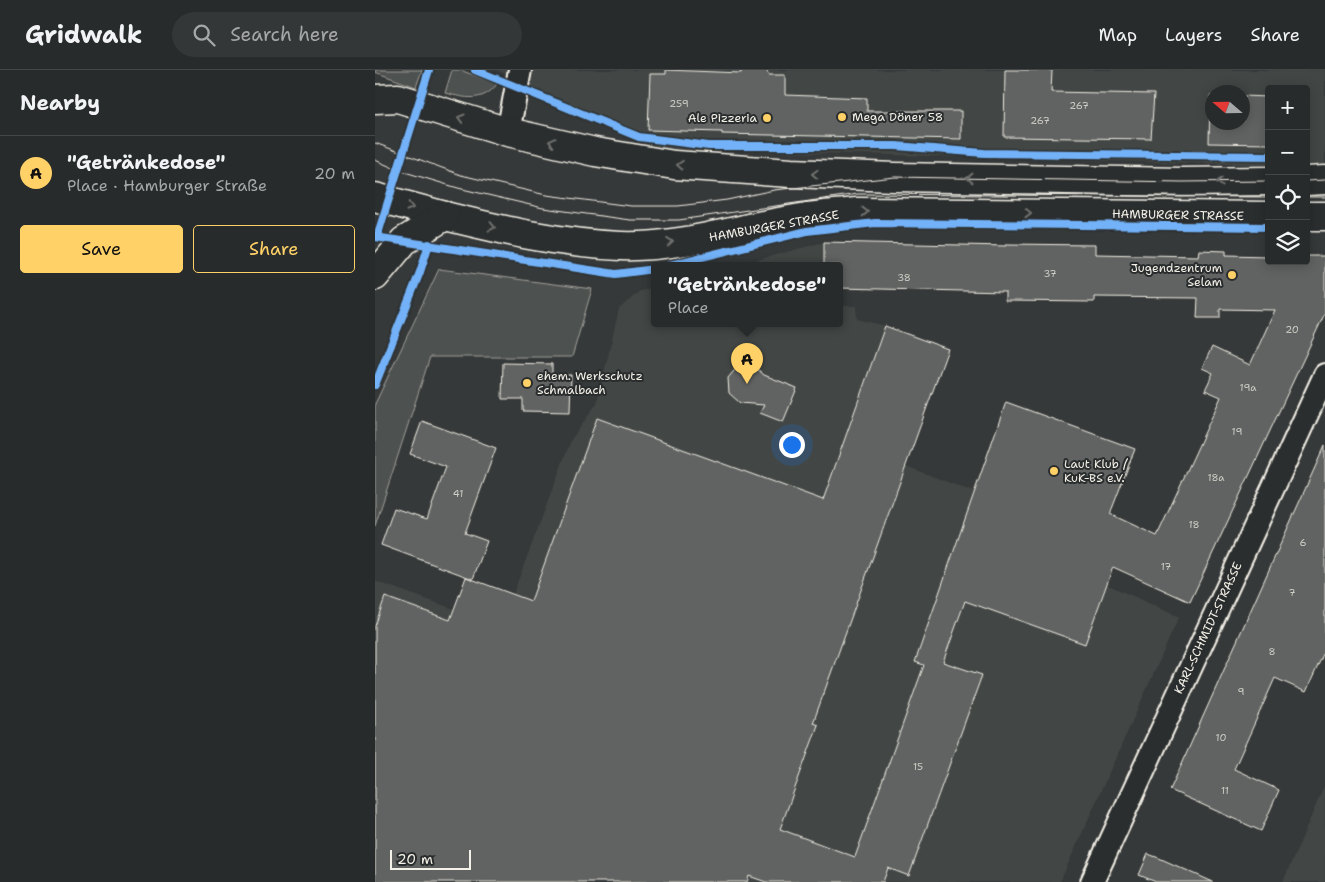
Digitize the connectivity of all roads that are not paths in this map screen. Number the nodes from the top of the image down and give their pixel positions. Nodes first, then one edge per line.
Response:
1 (520, 70) edge
2 (383, 95) edge
3 (508, 132) junction
4 (1325, 180) edge
5 (1265, 181) edge
6 (1310, 181) edge
7 (375, 197) edge
8 (445, 216) junction
9 (1265, 216) edge
10 (1310, 216) edge
11 (1325, 216) edge
12 (375, 276) edge
13 (1325, 375) edge
14 (1092, 882) edge

1 - 3 street
3 -> 2 main road
5 -> 3 main road
4 - 6 main road
7 -> 8 main road, HAMBURGER STRASSE
8 -> 9 main road, HAMBURGER STRASSE
8 - 12 main road
10 - 11 main road
13 - 14 street, KARL-SCHMIDT-STRASSE

